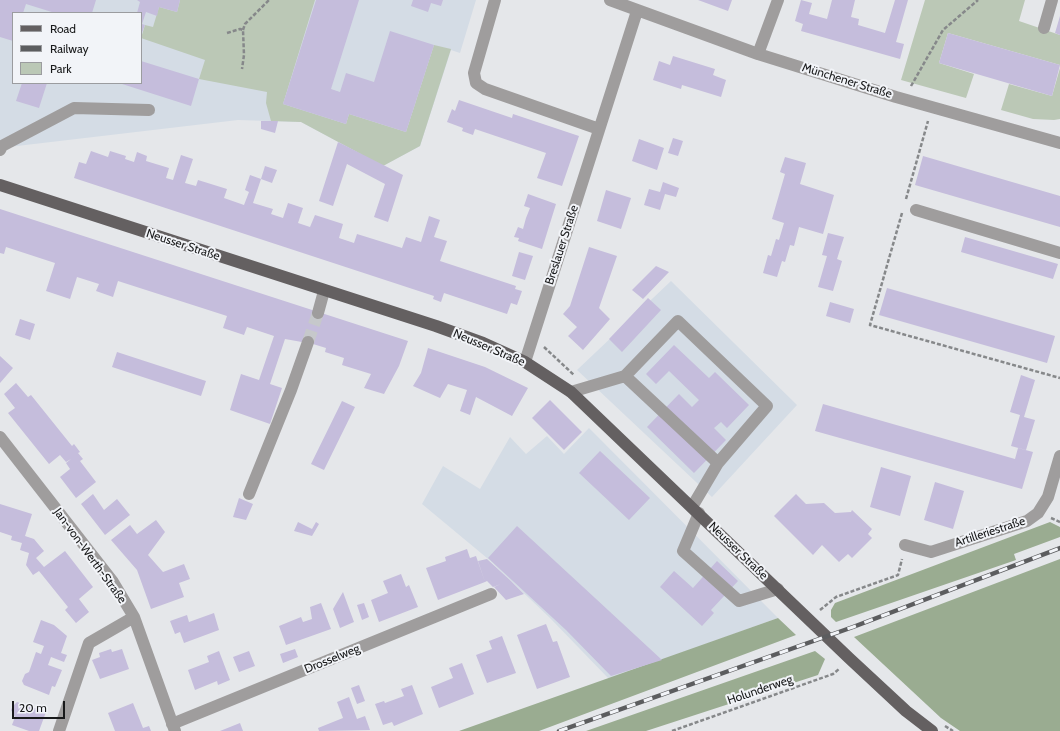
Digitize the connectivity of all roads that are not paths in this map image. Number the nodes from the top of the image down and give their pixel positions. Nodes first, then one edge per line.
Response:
1 (495, 0) edge
2 (610, 0) edge
3 (778, 0) edge
4 (1052, 0) edge
5 (637, 10) junction
6 (1044, 28) dead end
7 (758, 54) junction
8 (149, 110) dead end
9 (599, 129) junction
10 (1060, 143) edge
11 (0, 150) edge
12 (0, 185) edge
13 (916, 210) dead end
14 (1060, 253) edge
15 (324, 291) junction
16 (318, 313) tunnel mouth
17 (308, 342) tunnel mouth
18 (524, 362) junction
19 (625, 376) junction
20 (571, 392) junction
21 (0, 437) edge
22 (1060, 456) edge
23 (718, 463) junction
24 (249, 494) dead end
25 (695, 510) junction
26 (905, 545) road end
27 (778, 590) junction
28 (491, 594) dead end
29 (134, 617) junction
30 (174, 728) edge
31 (59, 731) edge
32 (932, 731) edge

1 - 9 street
2 - 5 street, Münchener Straße
3 - 7 street
4 - 6 street
5 - 7 street, Münchener Straße
5 - 9 street, Breslauer Straße
7 - 10 street, Münchener Straße
8 - 11 street
9 - 18 street, Breslauer Straße
12 - 15 main road, Neusser Straße
13 - 14 street
15 - 16 street
15 - 18 main road, Neusser Straße
17 - 24 street
18 - 20 main road, Neusser Straße
19 - 20 street
19 - 23 street
19 - 23 street
20 - 25 main road, Neusser Straße
21 - 29 street, Jan-von-Werth-Straße
22 - 26 street, Artilleriestraße
23 - 25 street
25 - 27 main road, Neusser Straße
25 - 27 street
27 - 32 main road, Neusser Straße
28 - 30 street, Drosselweg
29 - 30 street, Jan-von-Werth-Straße
29 - 31 street

